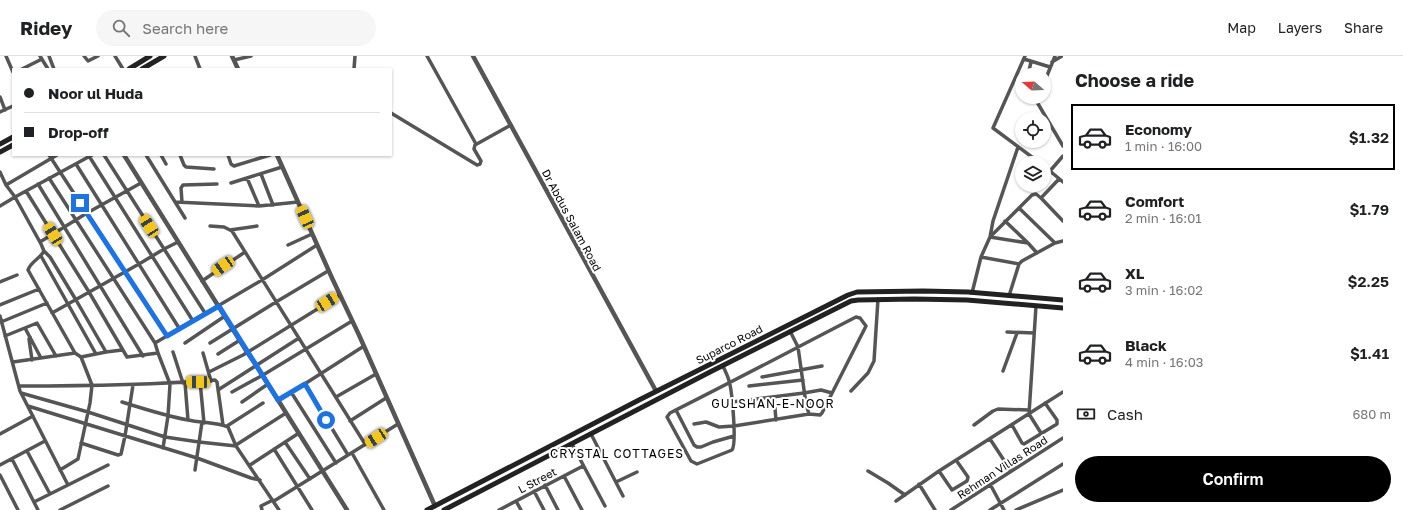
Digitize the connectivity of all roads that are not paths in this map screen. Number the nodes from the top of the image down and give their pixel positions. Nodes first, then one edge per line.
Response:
1 (6, 56) edge
2 (49, 56) edge
3 (84, 56) edge
4 (98, 56) edge
5 (115, 56) edge
6 (150, 56) edge
7 (164, 56) edge
8 (195, 56) edge
9 (251, 56) edge
10 (356, 56) edge
11 (427, 56) edge
12 (473, 56) edge
13 (1054, 56) edge
14 (1062, 56) edge
15 (41, 58) edge
16 (233, 58) edge
17 (1025, 58) edge
18 (1031, 62) junction
19 (1052, 62) junction
20 (1050, 67) joint
21 (24, 68) edge
22 (47, 68) edge
23 (54, 68) edge
24 (122, 68) edge
25 (131, 68) edge
26 (144, 68) edge
27 (200, 68) edge
28 (238, 68) edge
29 (354, 68) edge
30 (1030, 68) edge
31 (12, 70) edge
32 (0, 97) edge
33 (1038, 104) edge
34 (12, 106) edge
35 (5, 110) junction
36 (0, 112) edge
37 (392, 114) edge
38 (511, 125) junction
39 (12, 138) edge
40 (1061, 139) edge
41 (0, 144) edge
42 (476, 144) junction
43 (1015, 144) edge
44 (12, 146) edge
45 (1063, 146) edge
46 (1017, 148) edge
47 (1021, 148) edge
48 (0, 152) edge
49 (90, 156) edge
50 (105, 156) edge
51 (125, 156) edge
52 (147, 156) edge
53 (162, 156) edge
54 (180, 156) edge
55 (228, 156) edge
56 (267, 156) edge
57 (277, 156) edge
58 (1031, 156) edge
59 (1063, 156) edge
60 (50, 157) edge
61 (76, 164) junction
62 (166, 164) dead end
63 (282, 167) junction
64 (214, 169) dead end
65 (1051, 170) edge
66 (0, 172) edge
67 (61, 172) junction
68 (1051, 172) edge
69 (261, 174) junction
70 (49, 178) junction
71 (247, 178) junction
72 (1059, 179) junction
73 (1063, 182) edge
74 (141, 183) junction
75 (231, 183) dead end
76 (38, 184) junction
77 (217, 184) dead end
78 (6, 185) junction
79 (26, 191) junction
80 (127, 191) junction
81 (15, 197) junction
82 (115, 198) junction
83 (1041, 198) junction
84 (174, 202) junction
85 (182, 202) junction
86 (298, 202) junction
87 (273, 204) junction
88 (102, 205) junction
89 (0, 206) edge
90 (259, 206) junction
91 (1019, 208) junction
92 (87, 213) junction
93 (185, 218) dead end
94 (76, 220) junction
95 (1063, 221) edge
96 (1005, 222) junction
97 (210, 226) dead end
98 (257, 226) dead end
99 (65, 227) junction
100 (230, 230) junction
101 (53, 234) junction
102 (312, 234) junction
103 (990, 237) junction
104 (1063, 240) edge
105 (40, 242) junction
106 (178, 242) junction
107 (1028, 243) junction
108 (1055, 243) junction
109 (288, 245) dead end
110 (317, 245) junction
111 (164, 249) junction
112 (44, 251) junction
113 (245, 252) junction
114 (1037, 253) junction
115 (41, 256) junction
116 (152, 256) junction
117 (981, 257) junction
118 (139, 264) junction
119 (1019, 264) junction
120 (328, 271) junction
121 (125, 272) junction
122 (17, 276) dead end
123 (113, 279) junction
124 (262, 280) junction
125 (202, 281) junction
126 (0, 282) edge
127 (100, 286) junction
128 (39, 289) junction
129 (89, 292) junction
130 (970, 293) junction
131 (978, 294) junction
132 (340, 295) junction
133 (1009, 296) junction
134 (878, 299) junction
135 (76, 300) junction
136 (967, 300) junction
137 (977, 300) junction
138 (1063, 300) edge
139 (276, 302) junction
140 (47, 303) junction
141 (68, 304) junction
142 (0, 305) edge
143 (219, 306) junction
144 (1036, 306) junction
145 (1063, 308) edge
146 (52, 313) junction
147 (205, 313) junction
148 (0, 316) edge
149 (225, 316) junction
150 (193, 321) junction
151 (352, 321) junction
152 (1, 322) junction
153 (291, 325) junction
154 (26, 328) junction
155 (179, 328) junction
156 (233, 329) junction
157 (790, 332) junction
158 (1007, 332) dead end
159 (1017, 333) junction
160 (1034, 333) junction
161 (5, 336) junction
162 (167, 336) junction
163 (30, 337) junction
164 (298, 338) junction
165 (240, 340) junction
166 (155, 343) junction
167 (186, 343) dead end
168 (210, 343) dead end
169 (364, 346) junction
170 (798, 347) junction
171 (305, 349) junction
172 (122, 350) junction
173 (106, 352) junction
174 (173, 352) dead end
175 (247, 352) junction
176 (75, 353) junction
177 (158, 353) junction
178 (203, 353) dead end
179 (96, 354) junction
180 (218, 354) dead end
181 (56, 356) junction
182 (143, 356) junction
183 (81, 357) junction
184 (42, 358) junction
185 (32, 360) junction
186 (13, 362) junction
187 (256, 365) junction
188 (707, 366) junction
189 (723, 366) junction
190 (822, 366) dead end
191 (801, 370) junction
192 (1003, 371) dead end
193 (209, 372) junction
194 (710, 372) junction
195 (320, 374) junction
196 (376, 374) junction
197 (263, 375) junction
198 (762, 377) dead end
199 (211, 380) junction
200 (803, 380) junction
201 (200, 381) junction
202 (184, 383) junction
203 (730, 383) junction
204 (170, 384) junction
205 (268, 384) junction
206 (305, 384) junction
207 (92, 385) junction
208 (133, 385) junction
209 (19, 386) junction
210 (749, 386) dead end
211 (218, 390) junction
212 (656, 391) junction
213 (851, 391) dead end
214 (232, 392) dead end
215 (291, 392) junction
216 (1063, 392) edge
217 (21, 393) junction
218 (804, 393) junction
219 (832, 393) junction
220 (774, 397) junction
221 (336, 398) junction
222 (386, 398) junction
223 (278, 400) junction
224 (122, 402) dead end
225 (242, 402) dead end
226 (732, 402) junction
227 (263, 403) dead end
228 (1045, 403) junction
229 (806, 404) junction
230 (130, 405) junction
231 (28, 406) junction
232 (825, 408) junction
233 (676, 410) junction
234 (88, 412) junction
235 (1029, 412) junction
236 (286, 413) junction
237 (809, 414) junction
238 (33, 416) junction
239 (168, 416) junction
240 (188, 420) junction
241 (350, 420) junction
242 (776, 420) junction
243 (203, 422) junction
244 (85, 423) junction
245 (128, 424) junction
246 (398, 424) junction
247 (694, 424) dead end
248 (1012, 425) junction
249 (225, 426) junction
250 (734, 426) junction
251 (974, 426) dead end
252 (299, 432) junction
253 (1041, 433) junction
254 (0, 434) edge
255 (591, 434) junction
256 (125, 436) junction
257 (165, 436) junction
258 (734, 436) junction
259 (1063, 438) edge
260 (990, 439) junction
261 (45, 441) junction
262 (199, 442) junction
263 (284, 442) junction
264 (81, 443) junction
265 (365, 444) junction
266 (572, 444) junction
267 (236, 446) junction
268 (163, 448) junction
269 (274, 450) junction
270 (27, 451) junction
271 (350, 454) junction
272 (197, 458) junction
273 (528, 458) junction
274 (12, 459) junction
275 (956, 460) junction
276 (336, 463) junction
277 (0, 464) edge
278 (532, 464) junction
279 (1063, 464) edge
280 (108, 465) dead end
281 (250, 465) junction
282 (583, 466) junction
283 (60, 470) junction
284 (195, 470) dead end
285 (323, 471) junction
286 (868, 471) dead end
287 (939, 471) junction
288 (1011, 471) junction
289 (637, 472) dead end
290 (0, 475) edge
291 (564, 476) junction
292 (310, 479) junction
293 (260, 480) junction
294 (616, 482) junction
295 (919, 484) junction
296 (990, 484) junction
297 (68, 485) junction
298 (546, 485) junction
299 (108, 486) dead end
300 (297, 487) junction
301 (1063, 490) edge
302 (534, 492) junction
303 (50, 494) junction
304 (904, 495) junction
305 (623, 496) dead end
306 (273, 500) junction
307 (516, 501) junction
308 (896, 501) dead end
309 (34, 502) junction
310 (1000, 503) junction
311 (435, 506) junction
312 (605, 506) dead end
313 (18, 510) edge
314 (38, 510) edge
315 (60, 510) edge
316 (262, 510) edge
317 (279, 510) edge
318 (312, 510) edge
319 (347, 510) edge
320 (384, 510) edge
321 (427, 510) edge
322 (444, 510) edge
323 (499, 510) edge
324 (521, 510) edge
325 (544, 510) edge
326 (558, 510) edge
327 (582, 510) edge
328 (935, 510) edge
329 (950, 510) edge
330 (990, 510) edge
331 (1004, 510) edge
332 (1016, 510) edge

1 - 31 street
2 - 23 street
3 - 4 street
5 - 24 street
6 - 25 main road
7 - 26 main road
8 - 27 street
9 - 16 street
10 - 29 street
11 - 42 street
12 - 38 street, Dr Abdus Salam Road
13 - 19 street
14 - 19 street
15 - 21 street
15 - 22 street
16 - 28 street
17 - 18 street
17 - 43 street
18 - 20 street
18 - 30 street
19 - 20 street
32 - 35 street
33 - 40 street
34 - 35 street
35 - 36 street
37 - 42 street
38 - 42 street
38 - 212 street, Dr Abdus Salam Road
39 - 41 main road
40 - 45 street
44 - 48 main road
46 - 103 street
47 - 58 street
49 - 61 street
49 - 82 street
50 - 80 street
51 - 74 street
52 - 84 street
53 - 62 street
54 - 64 street
55 - 56 street
57 - 63 street
59 - 65 street
60 - 67 street
60 - 78 street
61 - 67 street
61 - 88 street
63 - 69 street
63 - 86 street
66 - 78 street
67 - 70 street
67 - 92 street
68 - 72 street
69 - 71 street
69 - 87 street
70 - 76 street
70 - 94 street
71 - 75 street
71 - 90 street
72 - 73 street
72 - 83 street
74 - 80 street
74 - 106 street
76 - 79 street
76 - 99 street
77 - 85 street
78 - 81 street
79 - 81 street
79 - 101 street
80 - 82 street
80 - 111 street
81 - 89 street
81 - 105 street
82 - 88 street
82 - 116 street
83 - 91 street
83 - 95 street
84 - 85 street
84 - 93 street
85 - 90 street
86 - 87 street
86 - 102 street
87 - 90 street
88 - 92 street
88 - 118 street
91 - 96 street
91 - 108 street
92 - 94 street
92 - 121 street
94 - 99 street
94 - 123 street
96 - 103 street
96 - 107 street
97 - 100 street
98 - 100 street
99 - 101 street
99 - 127 street
100 - 113 street
101 - 105 street
101 - 129 street
102 - 109 street
102 - 110 street
103 - 107 street
103 - 117 street
104 - 108 street
105 - 112 street
106 - 111 street
106 - 125 street
107 - 114 street
108 - 114 street
110 - 120 street
110 - 124 street
111 - 116 street
111 - 147 street
112 - 115 street
112 - 135 street
113 - 124 street
113 - 125 street
114 - 119 street
115 - 128 street
115 - 141 street
116 - 118 street
116 - 150 street
117 - 119 street
117 - 130 street
118 - 121 street
118 - 155 street
119 - 133 street
120 - 132 street
120 - 139 street
121 - 123 street
121 - 162 street
122 - 126 street
123 - 127 street
123 - 166 street
124 - 139 street
124 - 143 street
125 - 143 street
127 - 129 street
127 - 182 street
128 - 140 street
128 - 142 street
129 - 135 street
129 - 172 street
130 - 131 main road, Suparco Road
130 - 136 main road
130 - 188 main road, Suparco Road
131 - 133 main road, Suparco Road
131 - 137 main road
132 - 151 street
132 - 153 street
133 - 138 main road, Suparco Road
134 - 136 main road, Suparco Road
134 - 157 main road, Suparco Road
134 - 213 street
135 - 141 street
135 - 173 street
136 - 137 main road, Suparco Road
137 - 144 main road, Suparco Road
139 - 153 street
139 - 156 street
140 - 146 street
140 - 152 street
141 - 146 street
141 - 179 street
143 - 147 street
143 - 149 street
144 - 145 main road, Suparco Road
144 - 160 street
146 - 176 street
147 - 150 street
148 - 152 street
149 - 156 street
149 - 167 street
150 - 155 street
151 - 169 street
151 - 171 street
152 - 161 street
153 - 164 street
153 - 175 street
154 - 161 street
154 - 163 street
154 - 181 street
155 - 162 street
156 - 165 street
156 - 168 street
157 - 170 street
157 - 189 main road, Suparco Road
158 - 159 street
159 - 160 street
159 - 192 street
160 - 235 street
161 - 186 street
162 - 166 street
163 - 184 street
163 - 185 street
164 - 171 street
164 - 187 street
165 - 175 street
165 - 180 street
166 - 177 street
169 - 195 street
169 - 196 street
170 - 191 street
170 - 203 street
170 - 219 street
171 - 195 street
171 - 197 street
172 - 173 street
172 - 182 street
173 - 179 street
174 - 202 street
175 - 187 street
175 - 193 street
176 - 181 street
176 - 183 street
177 - 182 street
177 - 204 street
178 - 193 street
179 - 183 street
181 - 184 street
183 - 207 street
184 - 185 street
185 - 186 street
186 - 209 street
187 - 197 street
187 - 211 street
188 - 194 main road
188 - 212 main road, Suparco Road
189 - 194 main road, Suparco Road
189 - 203 street
190 - 191 street
191 - 198 street
191 - 200 street
193 - 199 street
194 - 255 main road, Suparco Road
195 - 206 street
195 - 221 street
196 - 221 street
196 - 222 street
197 - 205 street
197 - 214 street
199 - 201 street
199 - 211 street
200 - 210 street
200 - 218 street
201 - 202 street
201 - 243 street
202 - 204 street
202 - 240 street
203 - 226 street
203 - 233 street
204 - 208 street
204 - 239 street
205 - 223 street
205 - 225 street
206 - 215 street
206 - 271 street
207 - 208 street
207 - 209 street
207 - 234 street
208 - 230 street
209 - 217 street
211 - 249 street
212 - 273 main road, Suparco Road
215 - 223 street
215 - 276 street
216 - 228 street
217 - 231 street
217 - 234 street
218 - 219 street
218 - 220 street
218 - 229 street
219 - 232 street
220 - 226 street
220 - 242 street
221 - 241 street
222 - 241 street
222 - 246 street
223 - 236 street
224 - 230 street
226 - 250 street
227 - 249 street
228 - 235 street
228 - 253 street
229 - 232 street
229 - 237 street
230 - 239 street
230 - 245 street
231 - 238 street
231 - 244 street
232 - 237 street
233 - 258 street
233 - 258 street
234 - 244 street
234 - 245 street
235 - 248 street
235 - 251 street
235 - 253 street
236 - 252 street
236 - 267 street
237 - 242 street
238 - 254 street
238 - 261 street
239 - 240 street
239 - 257 street
240 - 243 street
241 - 265 street
242 - 250 street
243 - 249 street
243 - 262 street
244 - 256 street
244 - 264 street
245 - 256 street
245 - 257 street
246 - 265 street
246 - 311 street
247 - 250 street
248 - 253 street
248 - 260 street
249 - 267 street
250 - 258 street
252 - 263 street
252 - 285 street
255 - 266 main road, Suparco Road
255 - 294 street
256 - 264 street
256 - 268 street
257 - 262 street
257 - 268 street
259 - 288 street, Rehman Villas Road
260 - 275 street
260 - 288 street
261 - 270 street
261 - 283 street
262 - 267 street
262 - 272 street
263 - 269 street
263 - 292 street
264 - 283 street
265 - 271 street
266 - 278 main road, Suparco Road
266 - 282 street
267 - 281 street
268 - 272 street
269 - 281 street
269 - 300 street
270 - 274 street
270 - 303 street
271 - 276 street
271 - 320 street
272 - 284 street
272 - 293 street
273 - 278 main road
273 - 311 main road, Suparco Road
274 - 277 street
274 - 309 street
275 - 287 street
275 - 287 street
276 - 285 street
278 - 322 main road, Suparco Road
279 - 310 street
280 - 297 street
281 - 293 street
282 - 291 street, L Street
282 - 312 street
283 - 297 street
285 - 292 street
285 - 319 street
286 - 304 street
287 - 295 street
288 - 296 street, Rehman Villas Road
289 - 294 street
290 - 313 street
291 - 298 street, L Street
291 - 327 street
292 - 300 street
293 - 306 street
294 - 305 street
295 - 304 street
295 - 328 street
296 - 310 street
296 - 329 street, Rehman Villas Road
297 - 303 street
298 - 302 street, L Street
298 - 326 street
299 - 315 street
300 - 306 street
300 - 318 street
301 - 332 street
302 - 307 street, L Street
302 - 325 street
303 - 309 street
304 - 308 street
306 - 316 street
306 - 317 street
307 - 323 street, L Street
307 - 324 street
309 - 314 street
310 - 330 street
310 - 331 street
311 - 321 main road, Suparco Road

